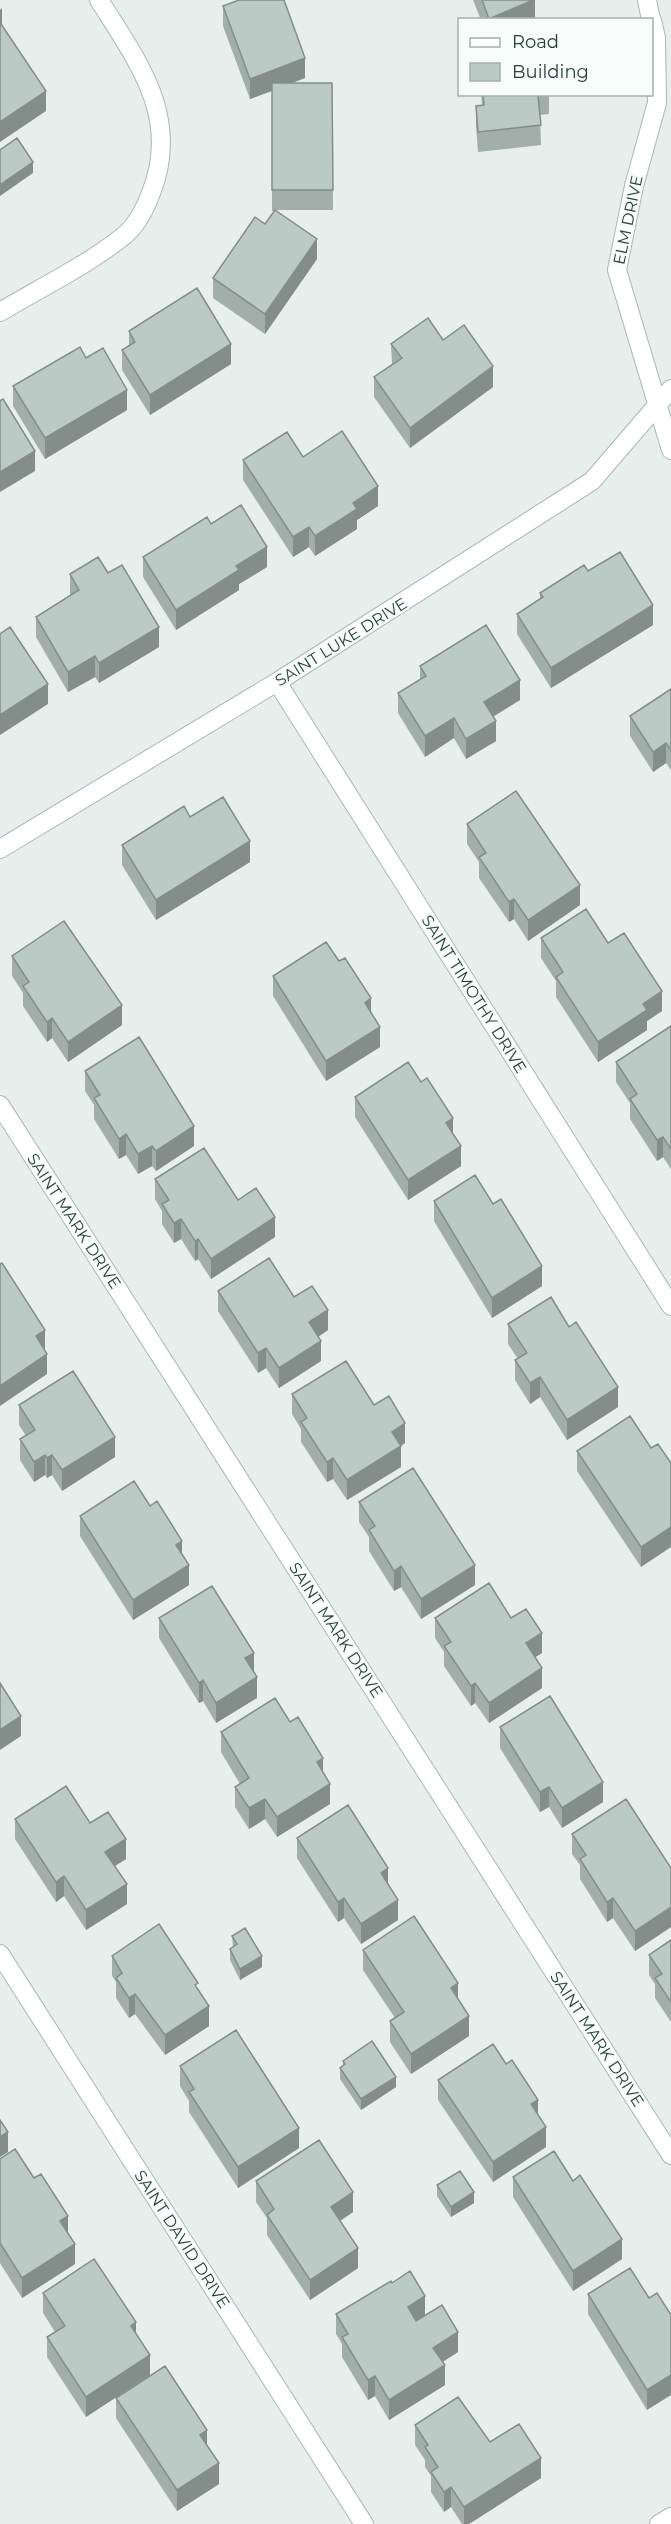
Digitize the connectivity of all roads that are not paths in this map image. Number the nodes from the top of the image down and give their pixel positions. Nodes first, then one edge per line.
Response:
1 (99, 0) edge
2 (647, 0) edge
3 (651, 18) edge
4 (653, 27) edge
5 (0, 312) edge
6 (671, 389) edge
7 (656, 404) junction
8 (671, 450) edge
9 (277, 682) junction
10 (0, 849) edge
11 (0, 1105) edge
12 (671, 1306) edge
13 (0, 1954) edge
14 (671, 2155) edge
15 (671, 2517) edge
16 (364, 2524) edge
17 (659, 2524) edge

1 - 5 street
2 - 3 street, ELM DRIVE
4 - 7 street, ELM DRIVE
6 - 7 street, SAINT LUKE DRIVE
7 - 8 street, ELM DRIVE
7 - 9 street, SAINT LUKE DRIVE
9 - 10 street, SAINT LUKE DRIVE
9 - 12 street, SAINT TIMOTHY DRIVE
11 - 14 street, SAINT MARK DRIVE
13 - 16 street, SAINT DAVID DRIVE
15 - 17 street

